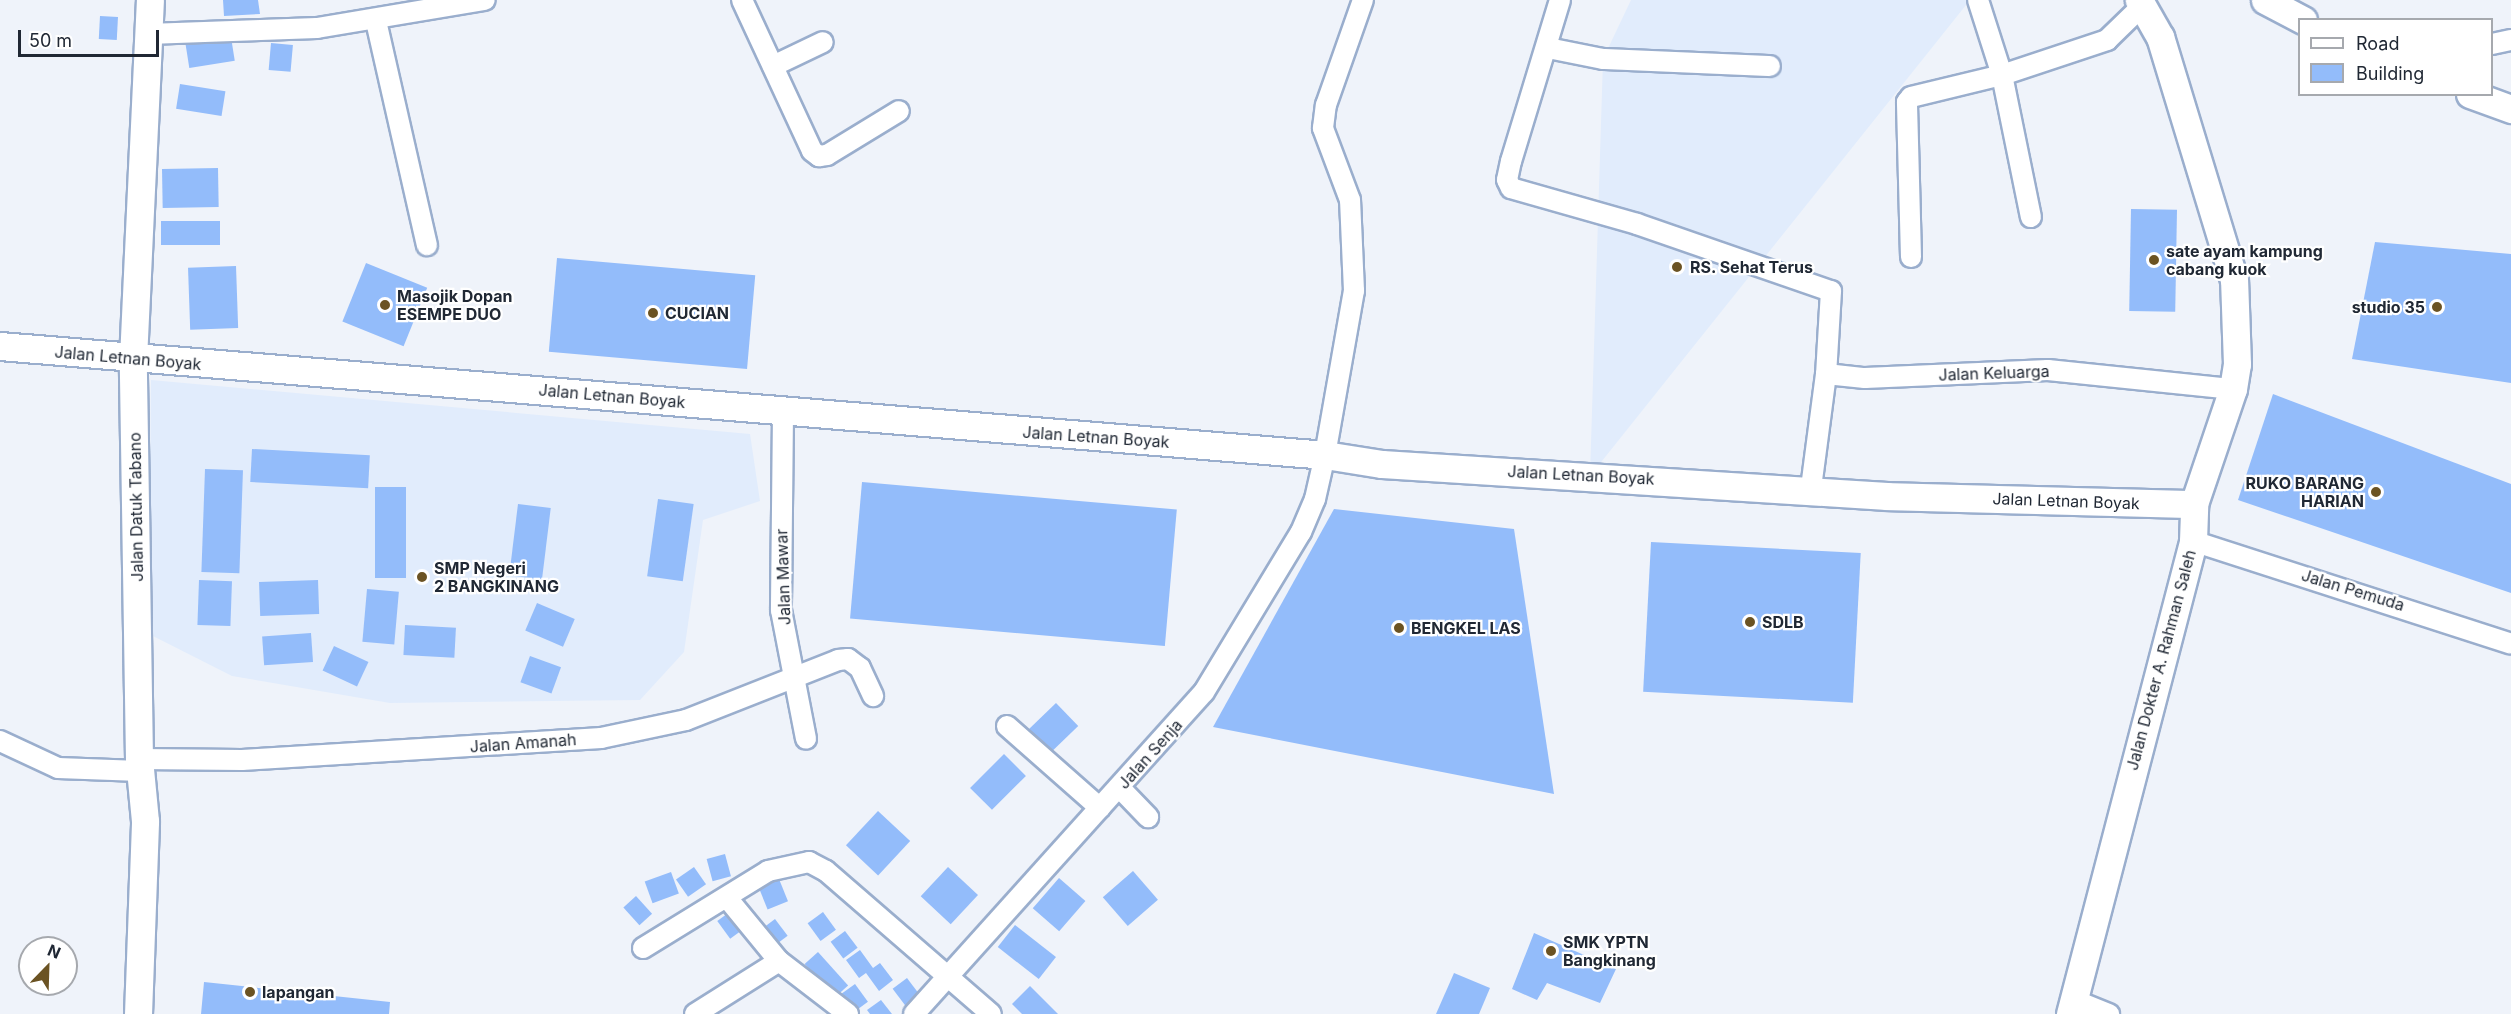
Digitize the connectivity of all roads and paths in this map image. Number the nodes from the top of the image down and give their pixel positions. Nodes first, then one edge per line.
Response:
1 (150, 0) edge
2 (485, 0) edge
3 (742, 0) edge
4 (1363, 0) edge
5 (1560, 0) edge
6 (1978, 0) edge
7 (2265, 0) edge
8 (2140, 3) edge
9 (2299, 18) edge
10 (376, 21) junction
11 (148, 34) junction
12 (2511, 40) edge
13 (823, 42) dead end
14 (2493, 44) edge
15 (1548, 48) junction
16 (773, 66) junction
17 (1770, 66) dead end
18 (2002, 75) junction
19 (2475, 96) edge
20 (2511, 109) edge
21 (899, 111) dead end
22 (2031, 217) dead end
23 (427, 245) dead end
24 (1911, 257) dead end
25 (0, 346) edge
26 (134, 359) junction
27 (1826, 374) junction
28 (2233, 389) junction
29 (783, 413) junction
30 (1326, 454) junction
31 (1811, 488) junction
32 (2194, 504) junction
33 (2193, 541) junction
34 (2511, 644) edge
35 (791, 676) junction
36 (873, 696) dead end
37 (1007, 726) dead end
38 (806, 739) dead end
39 (0, 741) edge
40 (140, 765) junction
41 (1119, 787) junction
42 (1100, 808) junction
43 (1148, 816) dead end
44 (728, 899) junction
45 (643, 948) dead end
46 (779, 961) junction
47 (948, 977) junction
48 (2072, 1007) edge
49 (836, 1011) edge
50 (138, 1014) edge
51 (695, 1014) edge
52 (915, 1014) edge
53 (991, 1014) edge
54 (2109, 1014) edge

1 - 11 street, Jalan Datuk Tabano
2 - 10 street
3 - 16 street
4 - 30 street, Jalan Senja
5 - 15 street
6 - 18 street
7 - 9 street
8 - 18 street
8 - 28 street, Jalan Dokter A. Rahman Saleh
10 - 11 street
10 - 23 street
11 - 26 street, Jalan Datuk Tabano
12 - 14 street
13 - 16 street
15 - 17 street
15 - 27 street
16 - 21 street
18 - 22 street
18 - 24 street
19 - 20 street
25 - 26 street, Jalan Letnan Boyak
26 - 29 street, Jalan Letnan Boyak
26 - 40 street, Jalan Datuk Tabano
27 - 28 street, Jalan Keluarga
27 - 31 street
28 - 32 street, Jalan Dokter A. Rahman Saleh
29 - 30 street, Jalan Letnan Boyak
29 - 35 street, Jalan Mawar
30 - 31 street, Jalan Letnan Boyak
30 - 41 street, Jalan Senja
31 - 32 street, Jalan Letnan Boyak
32 - 33 street, Jalan Dokter A. Rahman Saleh
33 - 34 street, Jalan Pemuda
33 - 48 street, Jalan Dokter A. Rahman Saleh
35 - 36 street, Jalan Amanah
35 - 38 street, Jalan Mawar
35 - 40 street, Jalan Amanah
37 - 42 street
39 - 40 street, Jalan Amanah
40 - 50 street, Jalan Datuk Tabano
41 - 42 street, Jalan Senja
41 - 43 street
42 - 47 street, Jalan Senja
44 - 45 street
44 - 46 street
44 - 47 street
46 - 49 street
46 - 51 street
47 - 52 street, Jalan Senja
47 - 53 street
48 - 54 street

